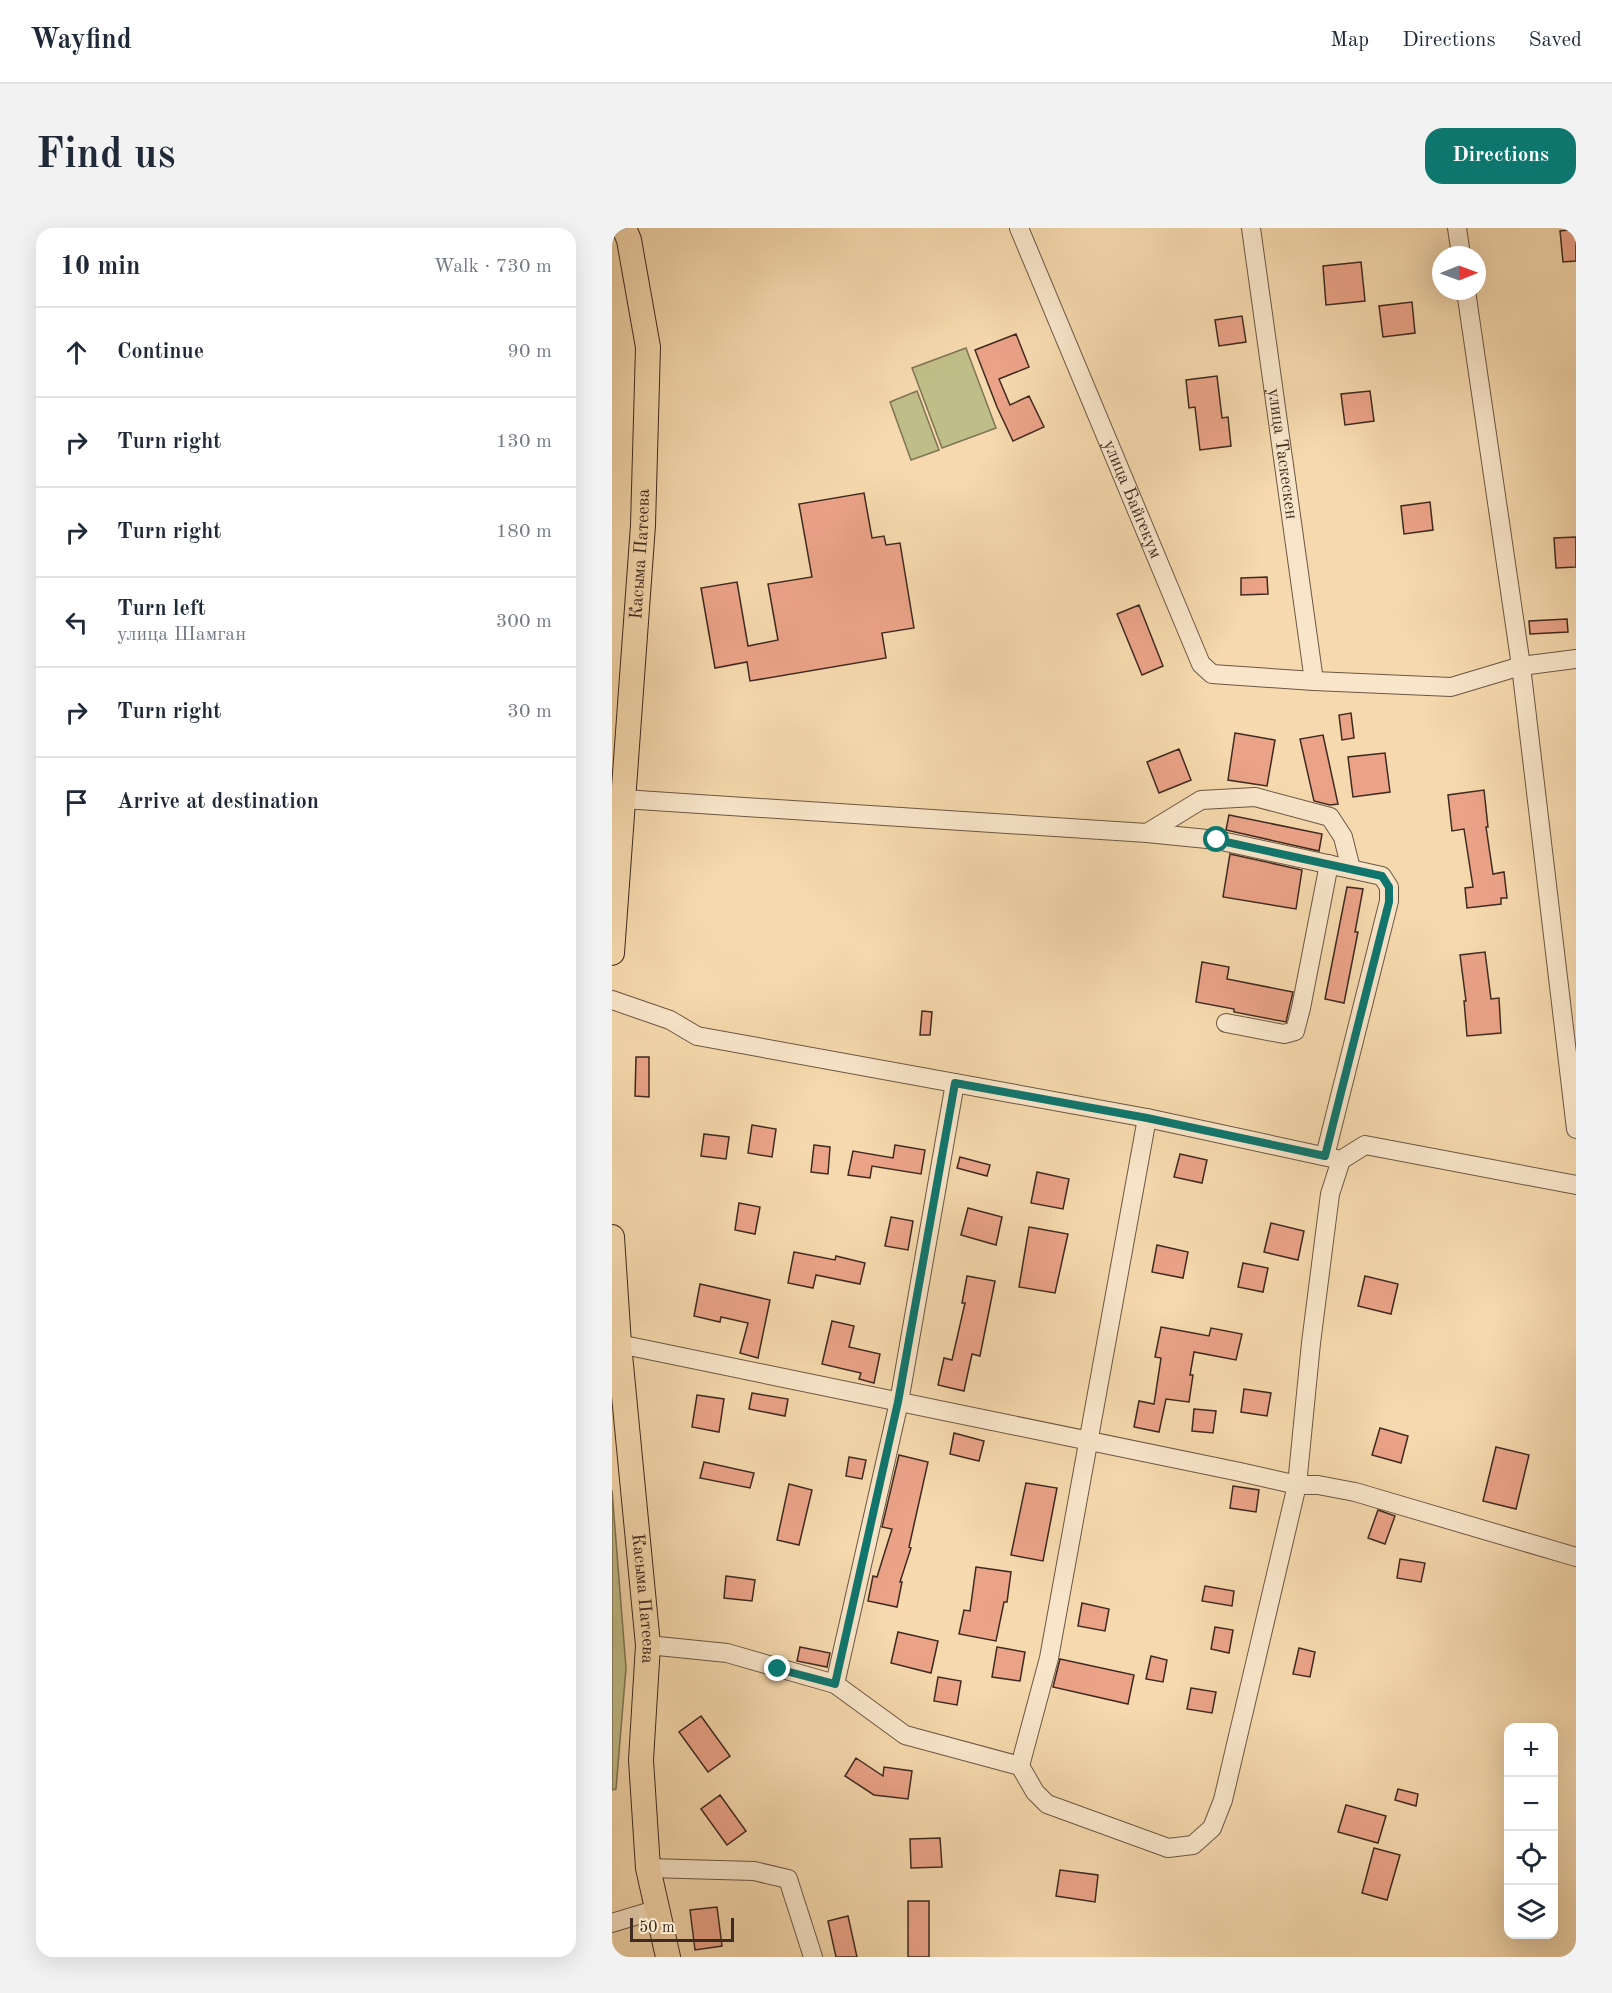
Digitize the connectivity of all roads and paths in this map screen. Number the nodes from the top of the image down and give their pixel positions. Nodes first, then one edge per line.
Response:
1 (624, 228) edge
2 (1251, 228) edge
3 (1457, 228) edge
4 (1023, 231) edge
5 (1460, 246) edge
6 (1467, 300) edge
7 (1576, 659) edge
8 (1521, 666) junction
9 (1314, 681) junction
10 (623, 799) junction
11 (1147, 833) junction
12 (1329, 864) junction
13 (1351, 869) junction
14 (614, 882) edge
15 (612, 953) edge
16 (612, 1000) edge
17 (1226, 1023) dead end
18 (955, 1083) junction
19 (1147, 1118) junction
20 (1576, 1129) edge
21 (1333, 1158) junction
22 (1576, 1185) edge
23 (612, 1237) edge
24 (619, 1344) junction
25 (898, 1402) junction
26 (1089, 1442) junction
27 (1297, 1485) junction
28 (1576, 1557) edge
29 (648, 1645) junction
30 (835, 1684) junction
31 (1020, 1766) junction
32 (648, 1869) junction
33 (658, 1909) junction
34 (612, 1923) edge
35 (668, 1957) edge
36 (813, 1957) edge

1 - 10 main road, Касыма Патеева
2 - 9 street, улица Таскескен
3 - 5 street
4 - 9 street, улица Байгекум
6 - 8 street
7 - 8 street, улица Байгекум
8 - 9 street, улица Байгекум
8 - 20 street
10 - 11 street
10 - 14 main road, Касыма Патеева
11 - 12 street
11 - 13 street
12 - 13 street
12 - 17 street
13 - 21 street
14 - 15 main road, Касыма Патеева
16 - 18 street
18 - 19 street
18 - 25 street
19 - 21 street
19 - 26 street
21 - 22 street
21 - 27 street
23 - 24 main road, Касыма Патеева
24 - 25 street
24 - 29 main road, Касыма Патеева
25 - 26 street
25 - 30 street
26 - 27 street
26 - 31 street
27 - 28 street
27 - 31 street
29 - 30 street
29 - 32 main road, Касыма Патеева
30 - 31 street
32 - 33 main road, Касыма Патеева
32 - 36 street
33 - 34 street
33 - 35 main road, Касыма Патеева

